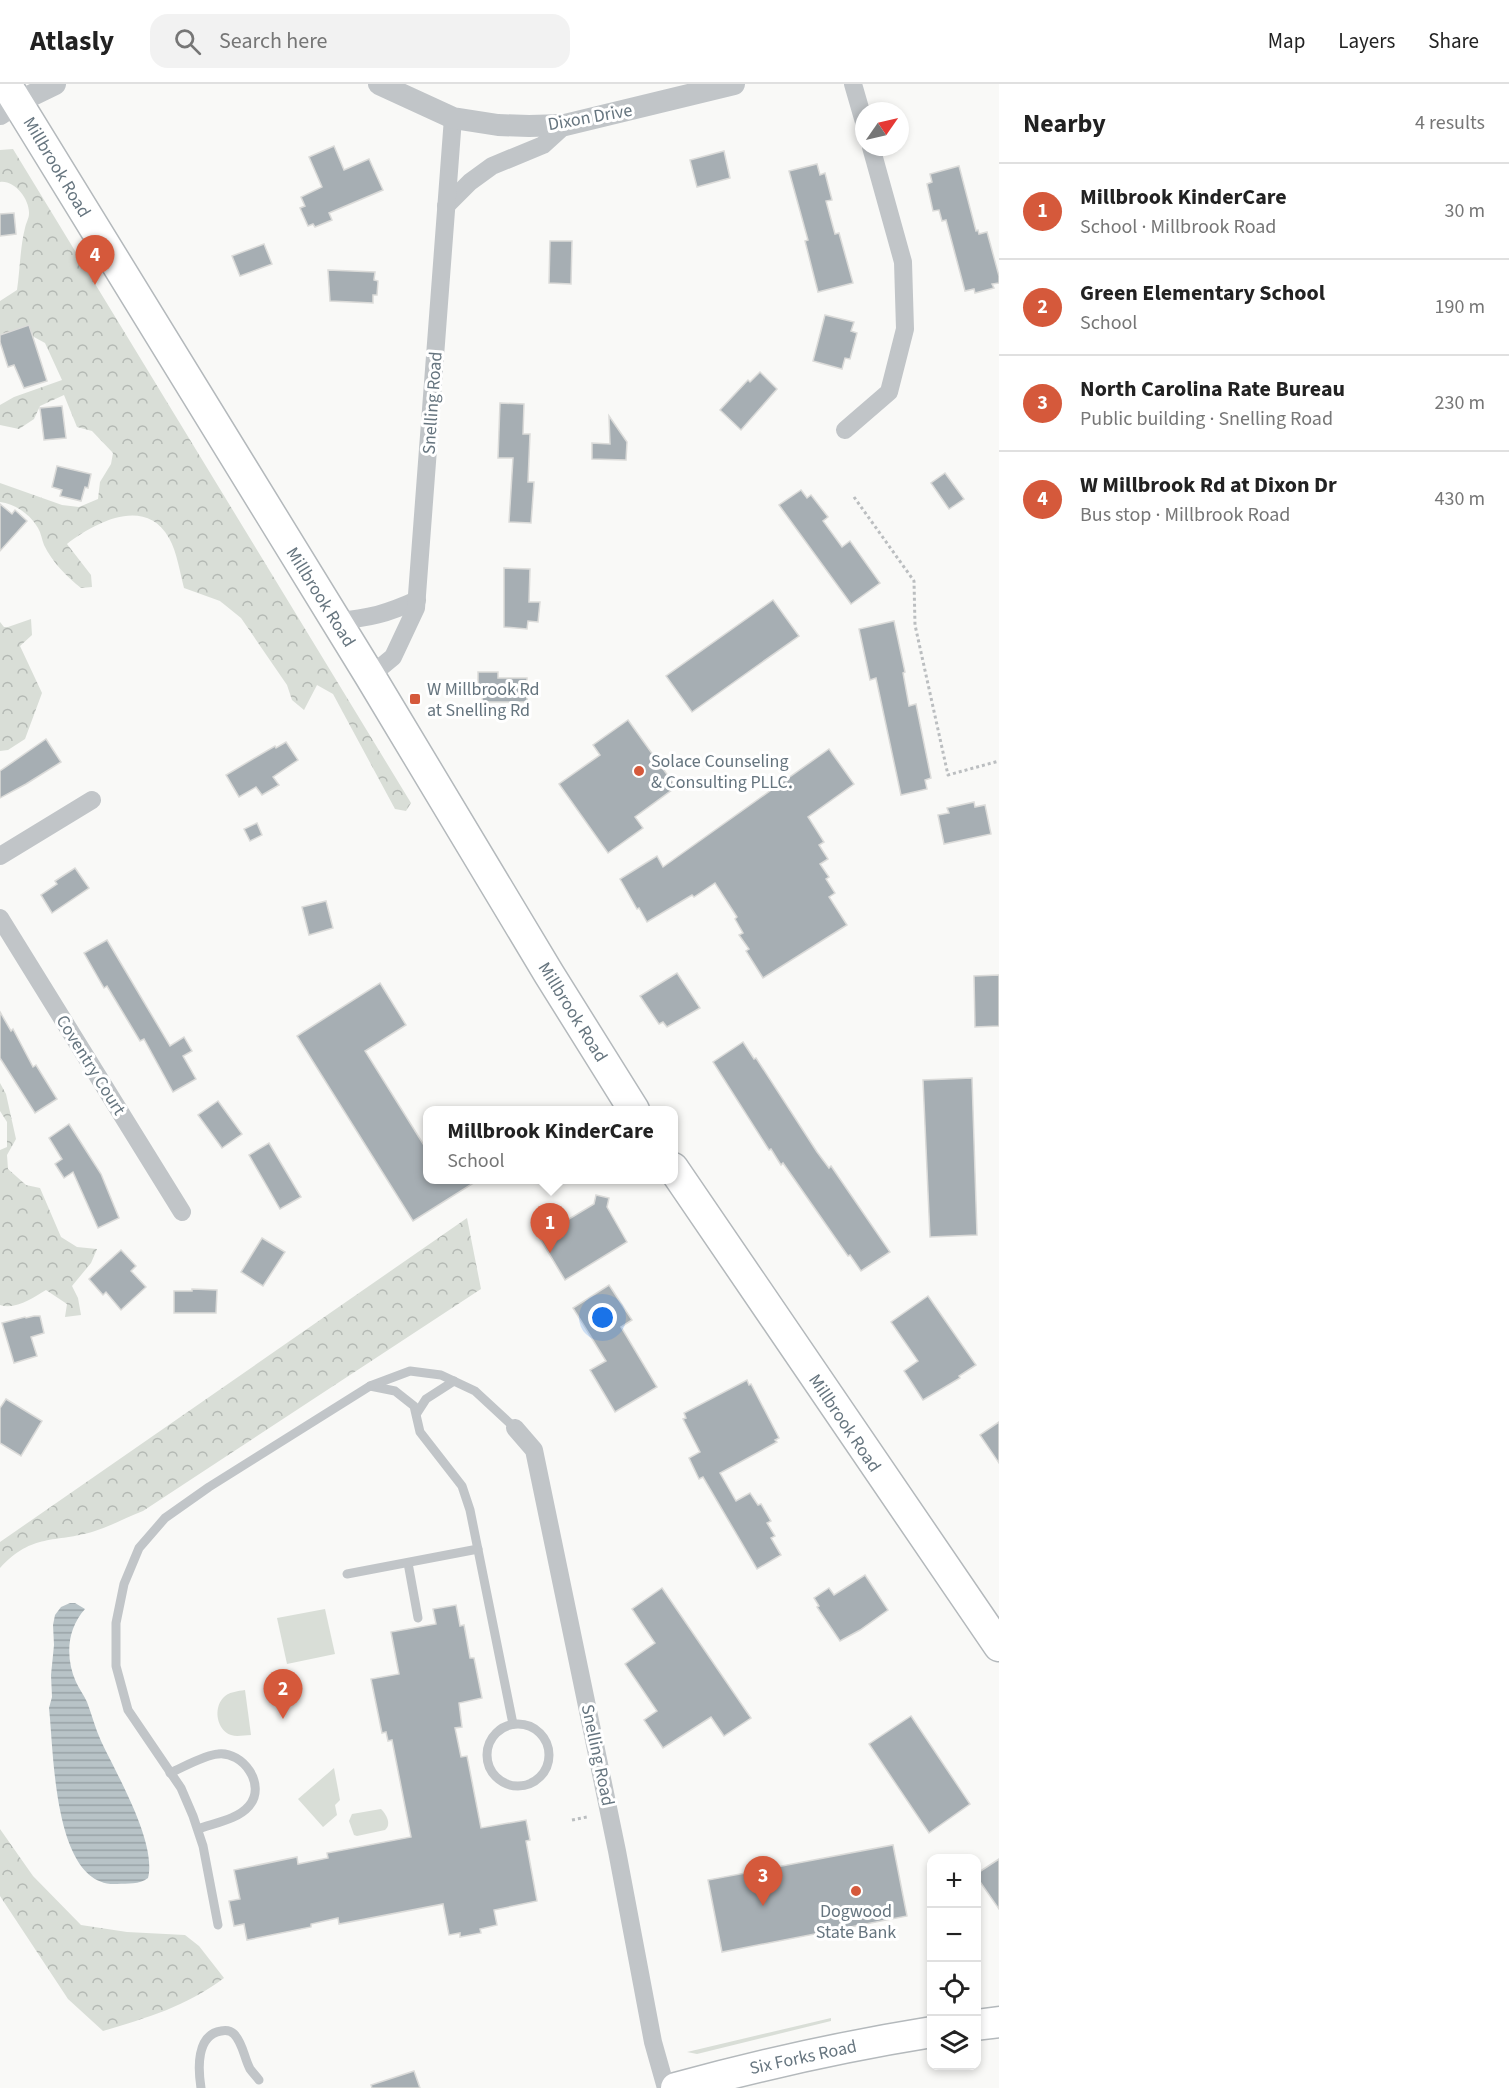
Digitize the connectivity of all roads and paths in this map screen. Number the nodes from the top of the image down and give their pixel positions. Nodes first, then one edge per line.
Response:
1 (56, 84) edge
2 (380, 84) edge
3 (734, 84) edge
4 (853, 84) edge
5 (8, 100) edge
6 (858, 102) edge
7 (453, 118) junction
8 (566, 125) junction
9 (874, 156) edge
10 (446, 206) junction
11 (845, 430) dead end
12 (854, 497) dead end
13 (417, 600) junction
14 (336, 621) junction
15 (370, 676) junction
16 (999, 761) edge
17 (92, 800) dead end
18 (0, 856) edge
19 (0, 918) edge
20 (632, 1106) edge
21 (678, 1175) edge
22 (182, 1212) dead end
23 (454, 1381) junction
24 (370, 1386) junction
25 (417, 1413) junction
26 (516, 1428) joint
27 (478, 1549) junction
28 (408, 1563) junction
29 (346, 1574) dead end
30 (418, 1618) dead end
31 (999, 1647) edge
32 (513, 1724) junction
33 (170, 1773) junction
34 (587, 1817) dead end
35 (572, 1820) dead end
36 (198, 1829) junction
37 (218, 1925) dead end
38 (999, 2022) edge
39 (981, 2024) edge
40 (927, 2033) edge
41 (259, 2080) dead end
42 (201, 2088) edge
43 (666, 2088) edge
44 (675, 2088) edge

1 - 5 street
2 - 7 street, Dixon Drive
3 - 8 street, Dixon Drive
4 - 6 street
5 - 14 main road, Millbrook Road
7 - 8 street, Dixon Drive
7 - 10 street, Snelling Road
8 - 10 street
9 - 11 street
10 - 13 street, Snelling Road
12 - 16 path
13 - 14 street
13 - 15 street, Snelling Road
14 - 15 main road, Millbrook Road
15 - 20 main road, Millbrook Road
17 - 18 street
19 - 22 street, Coventry Court
21 - 31 main road, Millbrook Road
23 - 24 lane
23 - 25 lane
23 - 26 lane
24 - 25 lane
24 - 33 lane
25 - 27 lane
26 - 43 street, Snelling Road
27 - 28 lane
27 - 32 lane
28 - 29 lane
28 - 30 lane
32 - 32 lane
33 - 36 lane
33 - 36 lane
34 - 35 path
36 - 37 lane
38 - 39 main road
40 - 44 main road, Six Forks Road
41 - 42 lane

